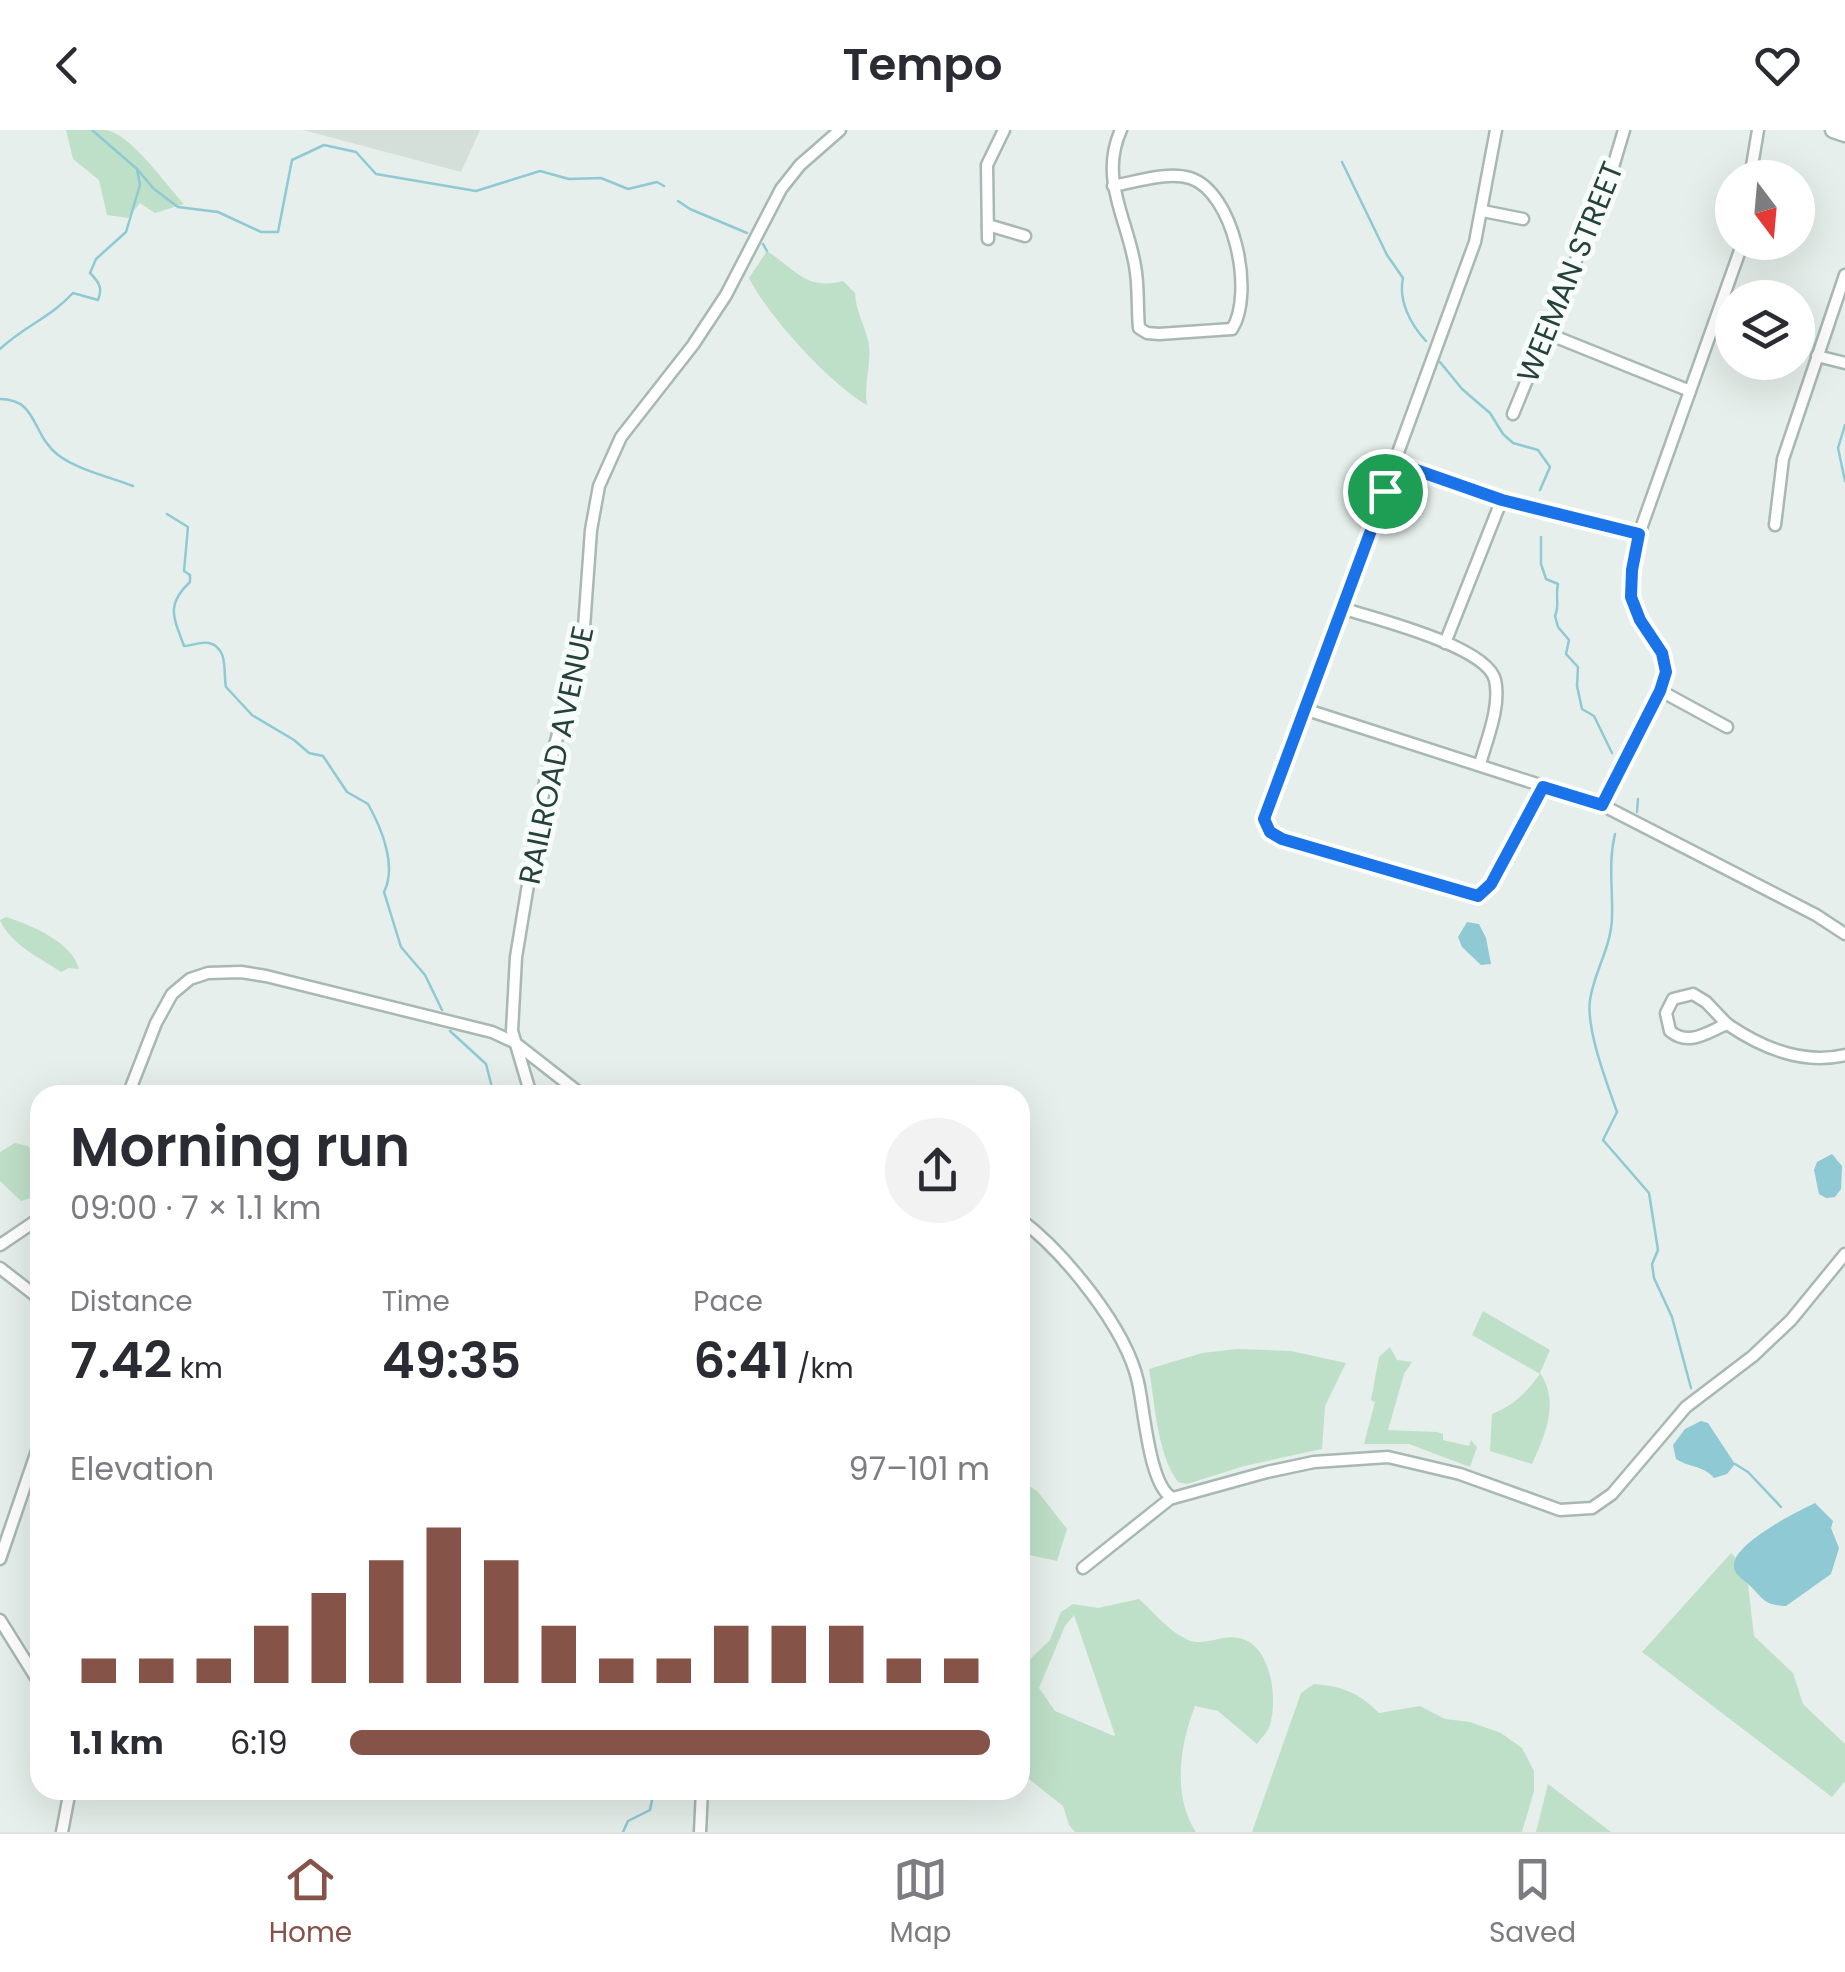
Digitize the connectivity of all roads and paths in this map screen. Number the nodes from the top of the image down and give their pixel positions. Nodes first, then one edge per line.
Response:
1 (840, 130) edge
2 (1004, 130) edge
3 (1122, 130) edge
4 (1496, 130) edge
5 (1624, 130) edge
6 (1758, 130) edge
7 (1833, 130) edge
8 (1845, 134) edge
9 (1753, 160) edge
10 (1113, 186) junction
11 (1483, 211) junction
12 (1523, 219) dead end
13 (988, 225) junction
14 (1025, 236) dead end
15 (988, 239) dead end
16 (1737, 260) edge
17 (1845, 275) edge
18 (1546, 333) junction
19 (1817, 356) junction
20 (1845, 363) edge
21 (1690, 391) junction
22 (1513, 414) dead end
23 (1396, 463) junction
24 (1502, 500) junction
25 (1775, 525) dead end
26 (1639, 534) junction
27 (1341, 608) junction
28 (1445, 642) junction
29 (1660, 691) junction
30 (1304, 709) junction
31 (1727, 727) dead end
32 (1480, 764) junction
33 (1543, 787) junction
34 (1602, 805) junction
35 (1845, 934) edge
36 (1728, 1024) junction
37 (514, 1042) junction
38 (1845, 1055) edge
39 (132, 1085) edge
40 (527, 1085) edge
41 (569, 1085) edge
42 (30, 1225) edge
43 (1030, 1230) edge
44 (0, 1245) edge
45 (1845, 1254) edge
46 (0, 1268) edge
47 (30, 1291) edge
48 (30, 1471) edge
49 (1171, 1498) junction
50 (0, 1559) edge
51 (1083, 1568) dead end
52 (0, 1620) edge
53 (30, 1668) edge
54 (68, 1800) edge
55 (702, 1800) edge
56 (62, 1832) edge
57 (700, 1832) edge

1 - 37 street, RAILROAD AVENUE
2 - 13 street
3 - 10 street
4 - 11 street
5 - 18 street, WEEMAN STREET
6 - 9 street
7 - 8 main road
10 - 10 street
11 - 12 street
11 - 23 street
13 - 14 street
13 - 15 street
16 - 21 street
17 - 19 street
18 - 21 street
18 - 22 street, WEEMAN STREET
19 - 20 street
19 - 25 street
21 - 26 street
23 - 24 street
23 - 27 street
24 - 26 street
24 - 28 street
26 - 29 street
27 - 28 street
27 - 30 street
28 - 32 street
29 - 31 street
29 - 34 street
30 - 32 street
30 - 33 street
32 - 33 street
33 - 34 street
34 - 35 street
36 - 36 street
36 - 38 street
37 - 39 street
37 - 40 street, RAILROAD AVENUE
37 - 41 street
42 - 44 street
43 - 49 street
45 - 49 street
46 - 47 street
48 - 50 street
49 - 51 street
52 - 53 street
54 - 56 street
55 - 57 street

